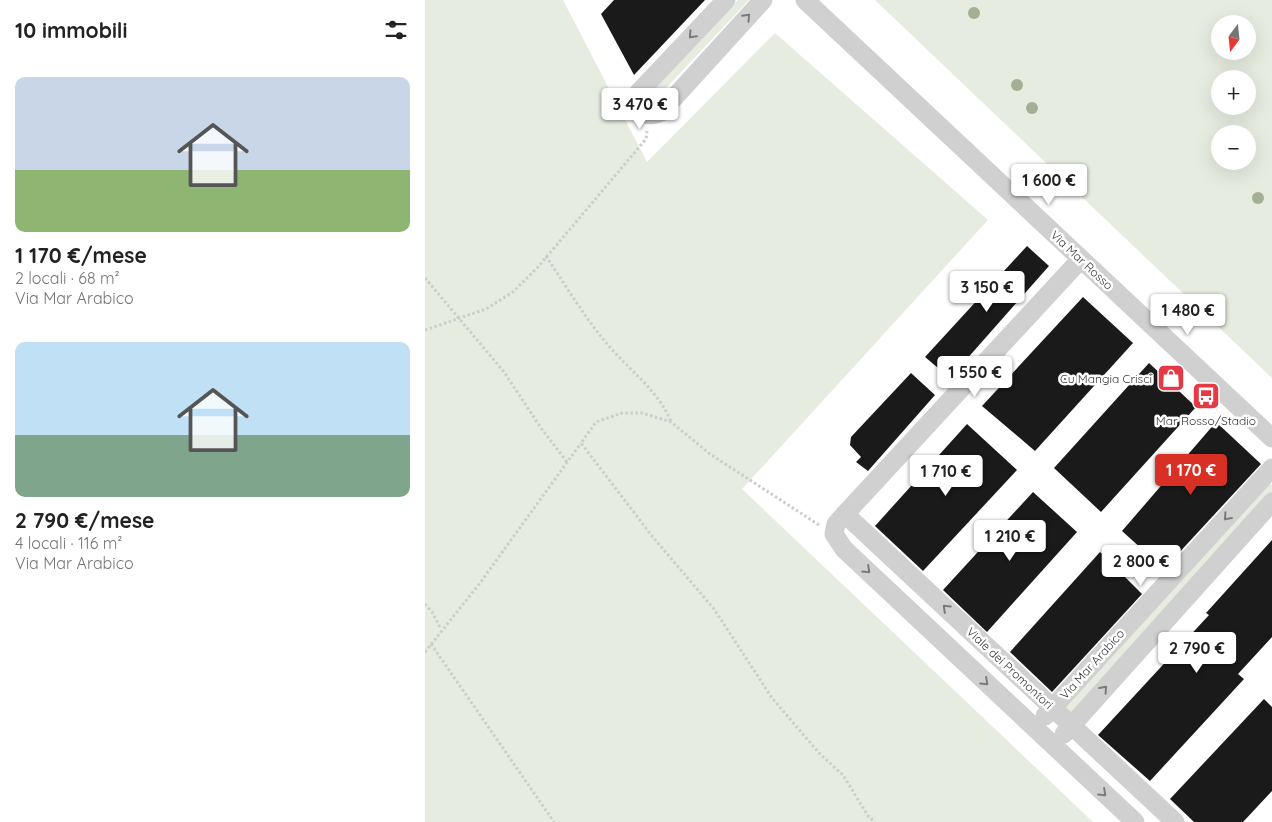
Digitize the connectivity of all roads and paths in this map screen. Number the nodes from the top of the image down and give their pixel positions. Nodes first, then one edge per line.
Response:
1 (726, 0) edge
2 (763, 0) edge
3 (805, 0) edge
4 (651, 116) junction
5 (547, 256) junction
6 (1081, 259) junction
7 (425, 278) edge
8 (459, 318) junction
9 (425, 330) edge
10 (671, 422) junction
11 (1272, 438) edge
12 (581, 443) junction
13 (567, 462) junction
14 (1272, 468) edge
15 (1272, 502) edge
16 (845, 514) junction
17 (834, 534) junction
18 (425, 604) edge
19 (441, 629) junction
20 (431, 644) junction
21 (425, 652) edge
22 (1053, 707) junction
23 (1072, 725) junction
24 (1033, 728) junction
25 (1053, 746) junction
26 (554, 822) edge
27 (875, 822) edge
28 (1135, 822) edge
29 (1175, 822) edge

1 -> 4 street
4 -> 2 street
3 - 6 street, Via Mar Rosso
4 - 5 path
5 - 8 path
5 - 10 path
6 - 11 street, Via Mar Rosso
6 - 16 street
7 - 8 path
8 - 9 path
8 - 13 path
10 - 12 path
10 - 17 path
12 - 13 path
12 - 27 path
13 - 19 path
14 -> 22 street, Via Mar Arabico
23 -> 15 street, Via Mar Arabico
16 - 17 street
22 -> 16 street, Viale dei Promontori
17 -> 24 street
18 - 19 path
19 - 20 path
20 - 21 path
20 - 26 path
22 - 23 street, Viale dei Promontori
22 - 24 street, Via Mar Arabico
23 - 25 street, Via Mar Arabico
23 - 29 street, Viale dei Promontori
24 - 25 street
25 -> 28 street

